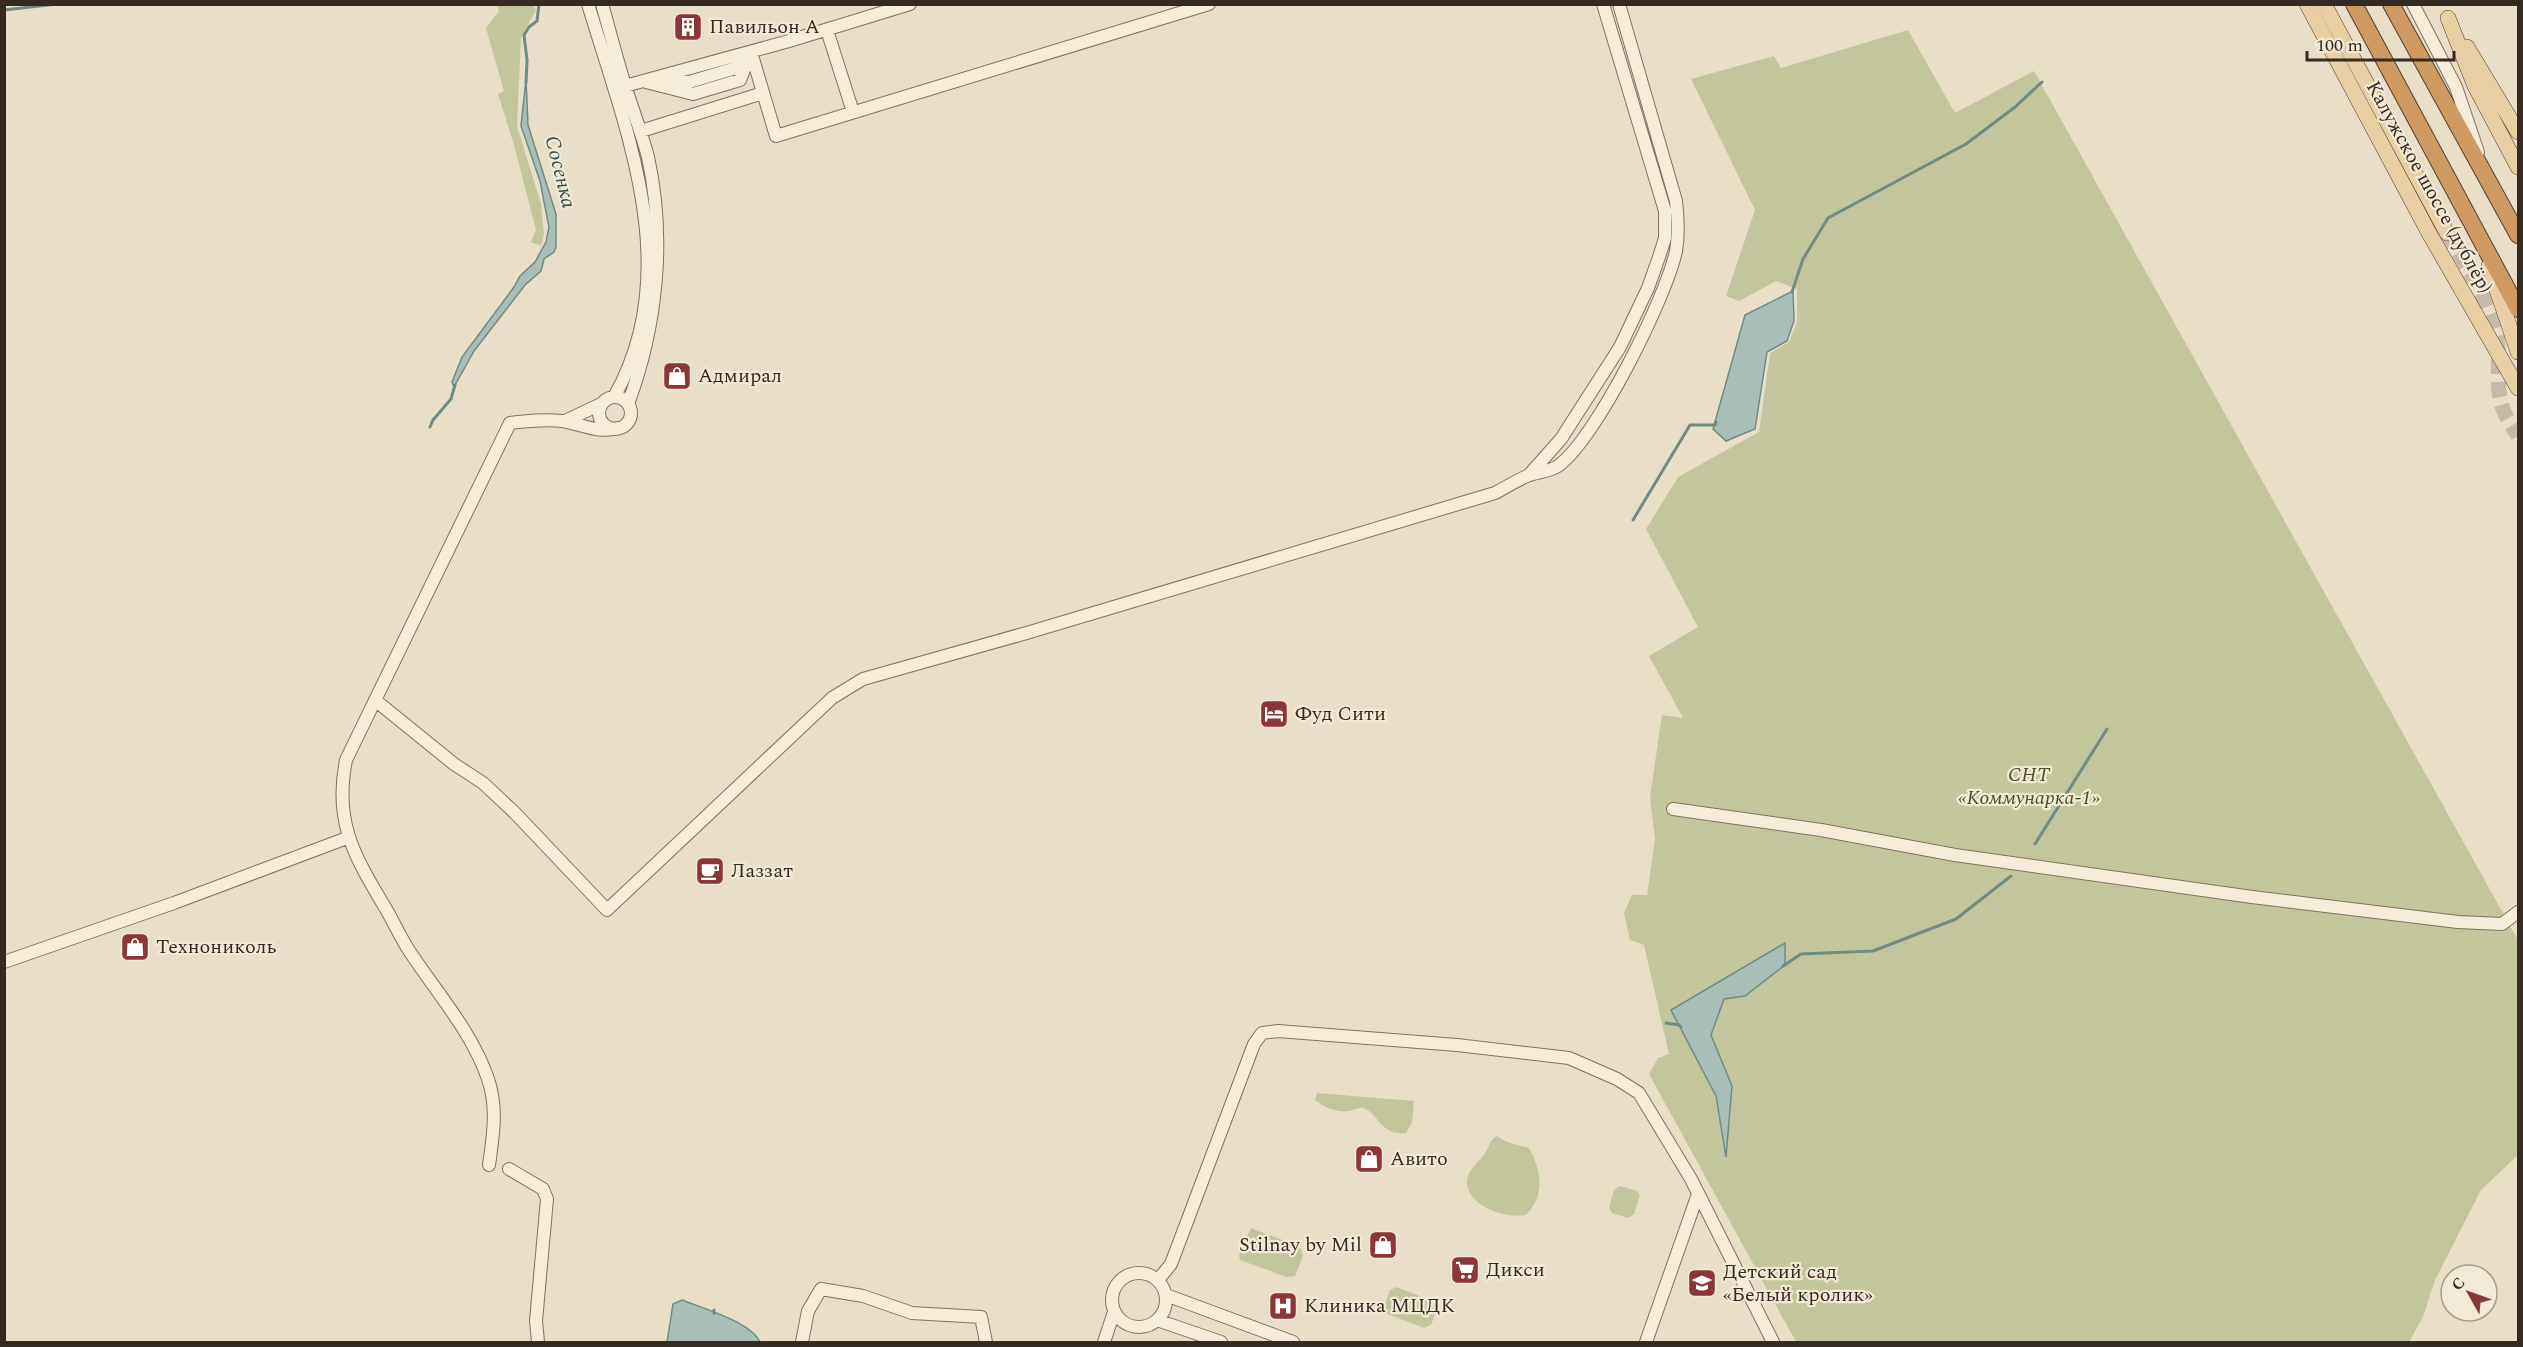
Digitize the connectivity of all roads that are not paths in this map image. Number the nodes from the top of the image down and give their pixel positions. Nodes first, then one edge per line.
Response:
1 (588, 4) edge
2 (602, 4) edge
3 (910, 4) edge
4 (1209, 4) edge
5 (1603, 4) edge
6 (1619, 4) edge
7 (2307, 4) edge
8 (2324, 4) edge
9 (2354, 4) edge
10 (2391, 4) edge
11 (2413, 4) edge
12 (2444, 11) edge
13 (826, 30) junction
14 (751, 52) junction
15 (643, 81) junction
16 (625, 86) junction
17 (763, 93) junction
18 (853, 112) junction
19 (674, 121) junction
20 (641, 131) junction
21 (2518, 132) edge
22 (2518, 167) edge
23 (2488, 178) junction
24 (2474, 227) junction
25 (2447, 233) tunnel mouth
26 (2518, 235) edge
27 (2518, 309) edge
28 (2518, 352) edge
29 (2518, 388) edge
30 (614, 397) junction
31 (601, 404) junction
32 (628, 404) junction
33 (565, 421) junction
34 (618, 428) junction
35 (1528, 476) junction
36 (375, 700) junction
37 (1673, 809) dead end
38 (347, 838) junction
39 (2518, 912) edge
40 (4, 962) edge
41 (489, 1165) dead end
42 (509, 1169) dead end
43 (1698, 1194) junction
44 (1690, 1220) junction
45 (1712, 1221) junction
46 (1158, 1280) junction
47 (1166, 1295) junction
48 (1114, 1312) junction
49 (1157, 1320) junction
50 (538, 1342) edge
51 (802, 1342) edge
52 (986, 1342) edge
53 (1104, 1342) edge
54 (1221, 1342) edge
55 (1293, 1342) edge
56 (1646, 1342) edge
57 (1773, 1342) edge

1 - 30 street
2 - 16 street
3 - 13 street
4 - 18 street
5 - 35 street
6 - 35 street
7 - 29 main road, Калужское шоссе (дублёр)
8 - 25 main road
9 - 24 highway
10 - 23 highway
11 - 23 street
12 - 21 main road
12 - 22 main road
13 - 14 street
13 - 18 street
14 - 15 street
14 - 15 street
14 - 17 street
15 - 16 street
16 - 20 street
17 - 18 street
17 - 19 street
17 - 19 street
19 - 20 street
20 - 32 street
23 - 26 highway
24 - 27 highway
24 - 28 main road
30 - 31 street
30 - 32 street
31 - 33 street
31 - 34 street
32 - 34 street
33 - 34 street
33 - 36 street
35 - 36 street
36 - 38 street
37 - 39 street
38 - 40 street
38 - 41 street
42 - 50 street
43 - 44 street
43 - 45 street
43 - 46 street
44 - 45 street
44 - 56 street
45 - 57 street
46 - 47 street
46 - 48 street
47 - 49 street
47 - 55 street
48 - 49 street
48 - 53 street
49 - 54 street
51 - 52 street

